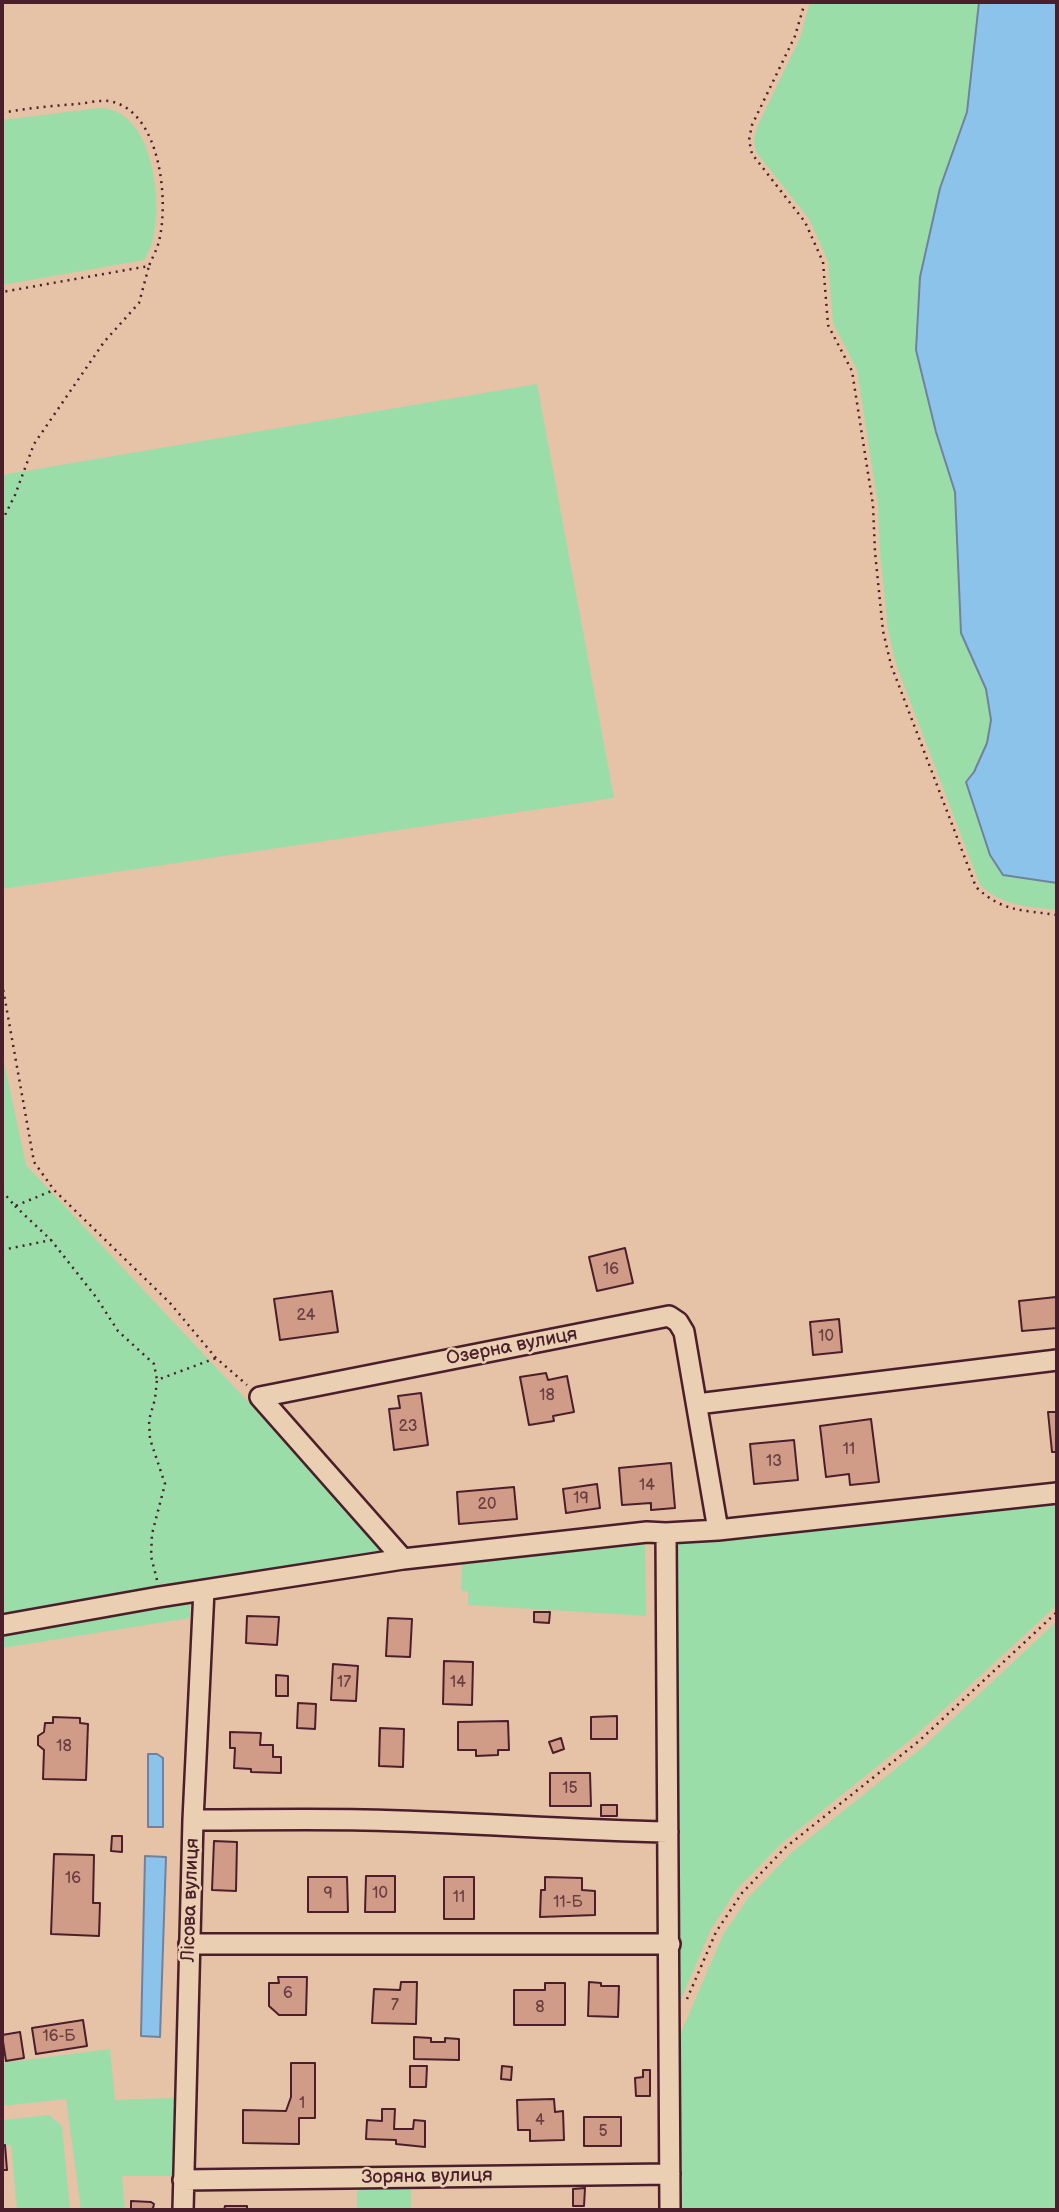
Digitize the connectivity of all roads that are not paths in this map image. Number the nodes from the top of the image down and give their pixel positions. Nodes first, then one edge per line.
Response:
1 (1057, 1360) edge
2 (696, 1404) junction
3 (1057, 1493) edge
4 (718, 1530) junction
5 (666, 1533) junction
6 (403, 1559) junction
7 (204, 1590) junction
8 (2, 1625) edge
9 (193, 1820) junction
10 (668, 1832) junction
11 (189, 1944) junction
12 (670, 1944) junction
13 (670, 2175) junction
14 (183, 2180) junction
15 (183, 2210) edge
16 (670, 2210) edge

1 - 2 street
2 - 4 street, Озерна вулиця
2 - 6 street, Озерна вулиця
3 - 4 street
4 - 5 street
5 - 6 street
5 - 10 street
6 - 7 street
7 - 8 street
7 - 9 street, Лісова вулиця
9 - 10 street
9 - 11 street, Лісова вулиця
10 - 12 street
11 - 12 street
11 - 14 street, Лісова вулиця
12 - 13 street
13 - 14 street, Зоряна вулиця
13 - 16 street
14 - 15 street, Лісова вулиця

